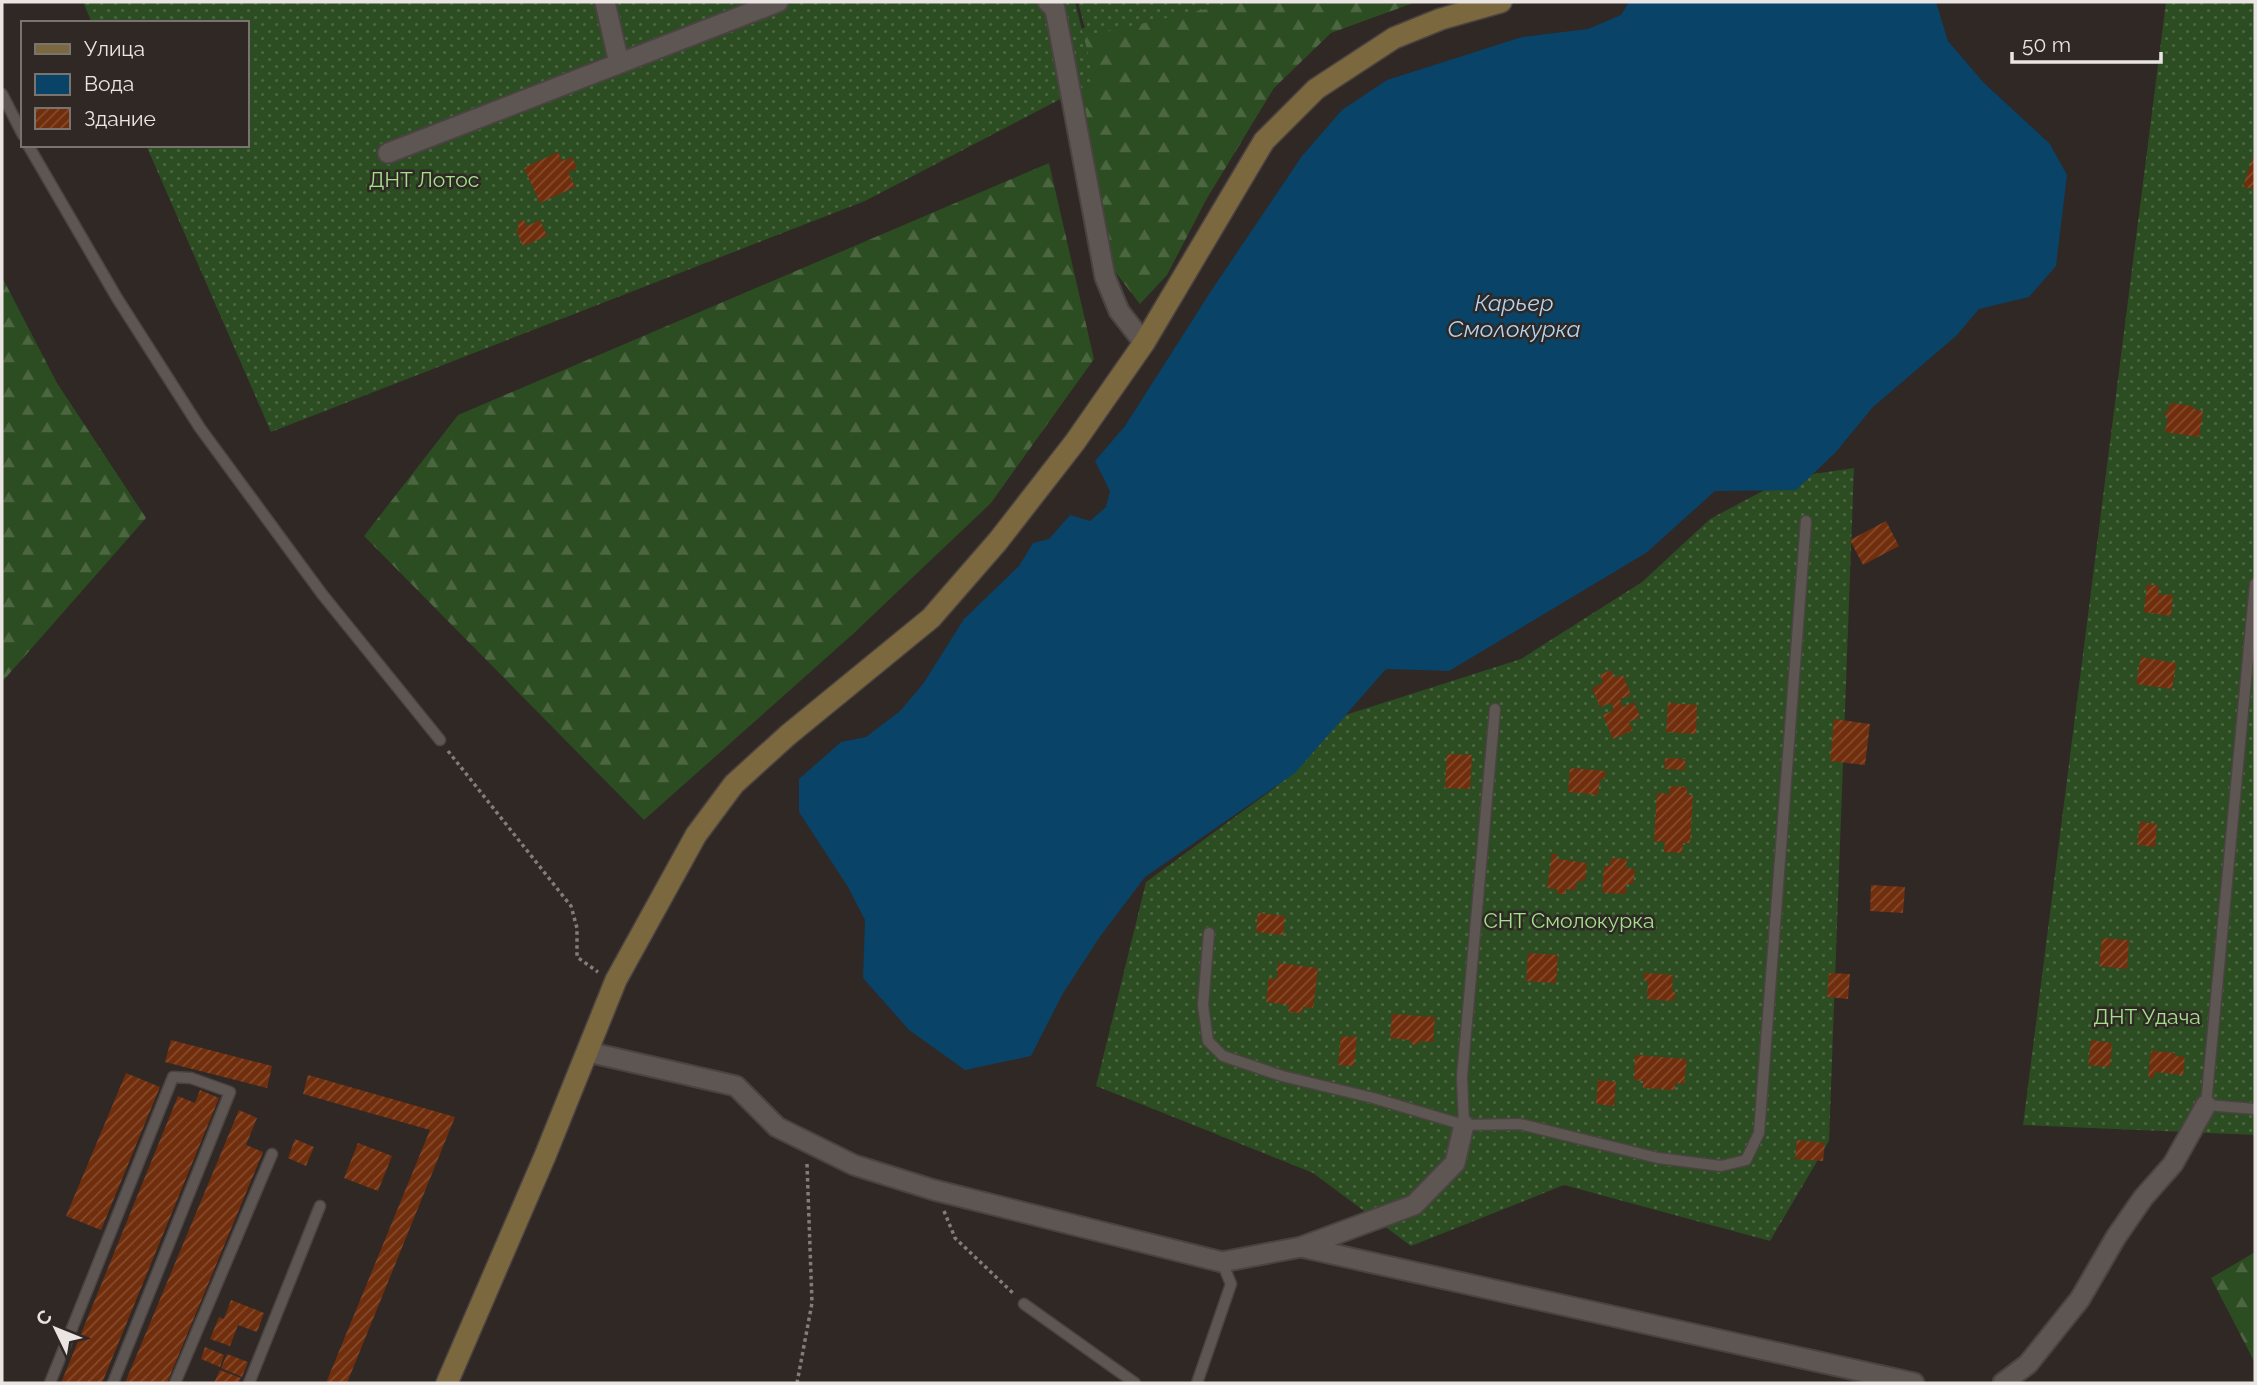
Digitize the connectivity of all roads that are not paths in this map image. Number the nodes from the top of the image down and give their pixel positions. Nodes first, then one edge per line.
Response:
1 (605, 2) edge
2 (778, 2) edge
3 (1048, 2) edge
4 (1501, 2) edge
5 (619, 63) junction
6 (2, 94) edge
7 (21, 131) edge
8 (29, 147) edge
9 (388, 153) dead end
10 (1144, 343) junction
11 (1805, 520) dead end
12 (2255, 584) edge
13 (1495, 709) dead end
14 (440, 740) road end
15 (1209, 933) dead end
16 (588, 1052) junction
17 (2206, 1105) junction
18 (2255, 1109) edge
19 (1464, 1125) junction
20 (272, 1154) dead end
21 (320, 1206) dead end
22 (1301, 1247) junction
23 (1222, 1262) junction
24 (1024, 1304) road end
25 (50, 1383) edge
26 (113, 1383) edge
27 (175, 1383) edge
28 (249, 1383) edge
29 (447, 1383) edge
30 (1135, 1383) edge
31 (1197, 1383) edge
32 (1914, 1383) edge
33 (2003, 1383) edge

1 - 5 street
2 - 5 street
3 - 10 street
4 - 10 street
5 - 9 street
6 - 7 lane
8 - 14 lane
10 - 16 street
11 - 19 lane
12 - 17 lane
13 - 19 lane
15 - 19 lane
16 - 23 street
16 - 29 street
17 - 18 lane
17 - 33 street
19 - 22 street
20 - 27 lane
21 - 28 lane
22 - 23 street
22 - 32 street
23 - 31 lane
24 - 30 lane
25 - 26 lane

